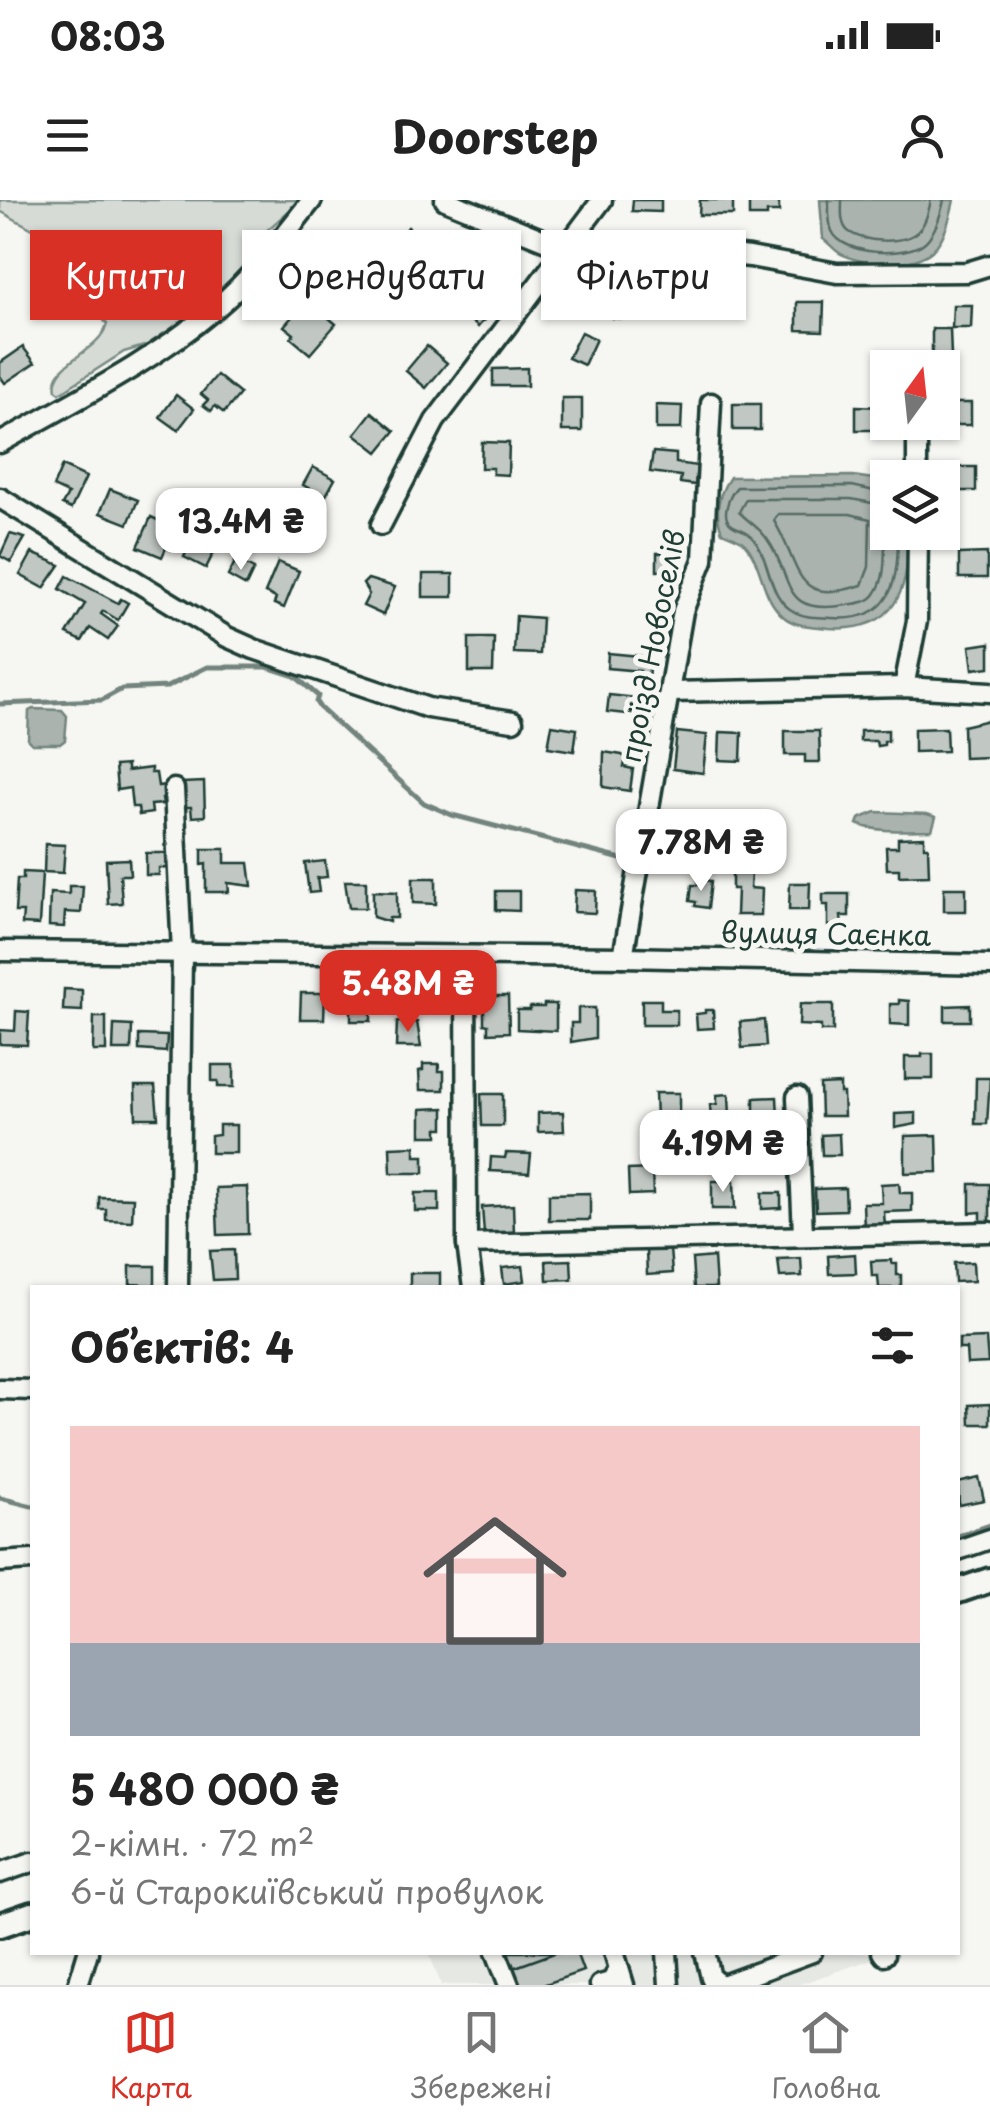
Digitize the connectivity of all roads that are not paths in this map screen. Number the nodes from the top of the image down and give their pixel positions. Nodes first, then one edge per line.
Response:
1 (312, 200) edge
2 (445, 200) edge
3 (602, 200) edge
4 (580, 230) edge
5 (541, 239) edge
6 (746, 257) edge
7 (990, 265) edge
8 (541, 282) edge
9 (710, 403) dead end
10 (0, 444) edge
11 (0, 498) edge
12 (381, 526) dead end
13 (918, 550) edge
14 (904, 686) junction
15 (670, 692) junction
16 (990, 692) edge
17 (513, 721) dead end
18 (174, 789) dead end
19 (0, 951) edge
20 (182, 952) junction
21 (466, 957) junction
22 (623, 958) junction
23 (990, 965) edge
24 (797, 1097) dead end
25 (990, 1232) edge
26 (803, 1234) junction
27 (467, 1244) junction
28 (178, 1285) edge
29 (473, 1285) edge
30 (0, 1389) edge
31 (30, 1390) edge
32 (990, 1538) edge
33 (960, 1549) edge
34 (30, 1560) edge
35 (0, 1562) edge
36 (990, 1580) edge
37 (960, 1590) edge
38 (30, 1863) edge
39 (0, 1873) edge
40 (30, 1915) edge
41 (0, 1925) edge
42 (87, 1955) edge
43 (497, 1955) edge
44 (667, 1955) edge
45 (706, 1955) edge
46 (804, 1955) edge
47 (619, 1969) edge
48 (78, 1985) edge
49 (509, 1985) edge
50 (600, 1985) edge
51 (669, 1985) edge
52 (722, 1985) edge

1 - 10 street
2 - 5 street
3 - 4 street
6 - 7 street
8 - 12 street
9 - 15 street, проїзд Новоселів
11 - 17 street
13 - 14 street
14 - 15 street
14 - 16 street
15 - 22 street, проїзд Новоселів
18 - 20 street
19 - 20 street, вулиця Саєнка
20 - 21 street, вулиця Саєнка
20 - 28 street
21 - 22 street, вулиця Саєнка
21 - 27 street
22 - 23 street, вулиця Саєнка
24 - 26 street
25 - 26 street
26 - 27 street
27 - 29 street
30 - 31 street
32 - 33 street
34 - 35 street
36 - 37 main road
38 - 39 street
40 - 41 main road
42 - 48 street
43 - 49 street
44 - 51 street
45 - 52 street
46 - 52 street
47 - 50 street

